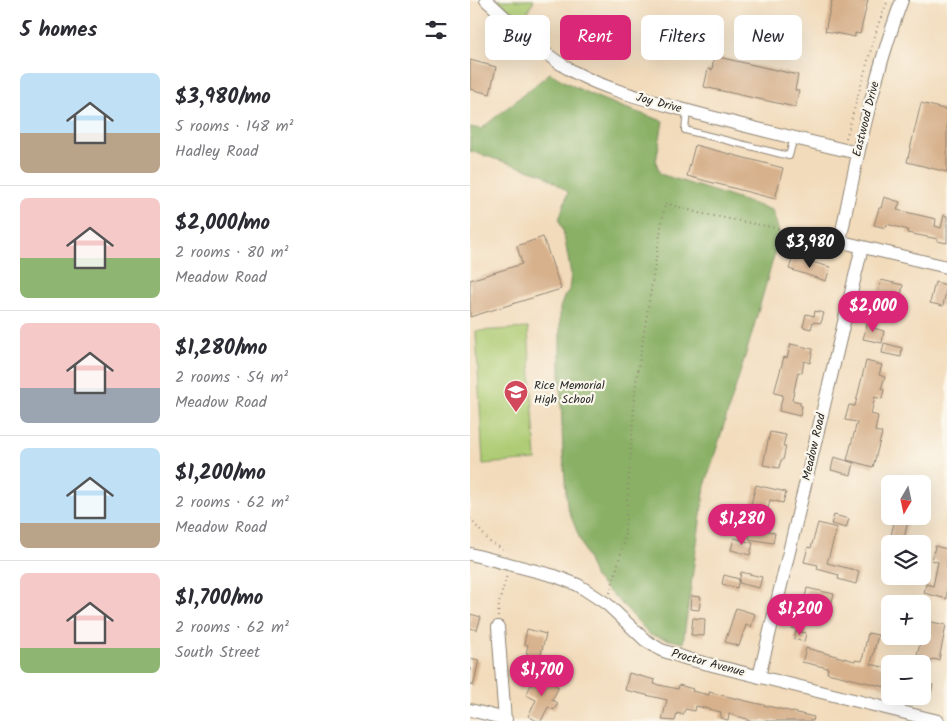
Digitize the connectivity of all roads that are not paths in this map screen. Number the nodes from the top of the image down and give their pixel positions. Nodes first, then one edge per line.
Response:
1 (486, 0) edge
2 (902, 0) edge
3 (687, 110) junction
4 (794, 138) junction
5 (857, 153) junction
6 (817, 236) road end
7 (840, 241) junction
8 (862, 247) junction
9 (947, 267) edge
10 (470, 554) edge
11 (498, 627) road end
12 (759, 677) junction
13 (470, 710) edge
14 (947, 717) edge
15 (505, 720) edge
16 (938, 721) edge
17 (946, 721) edge

1 - 3 street, Joy Drive
2 - 5 street, Eastwood Drive
3 - 4 street, Joy Drive
3 - 4 lane
4 - 5 street, Joy Drive
5 - 7 street, Eastwood Drive
6 - 7 street
7 - 8 street
8 - 9 street
8 - 12 street, Meadow Road
10 - 12 street, Proctor Avenue
11 - 15 street
12 - 16 street, Proctor Avenue
13 - 15 street
14 - 17 street

